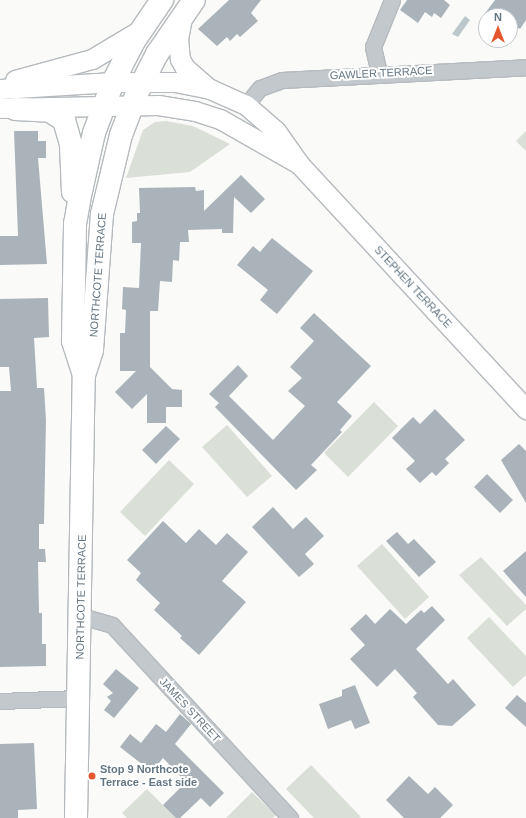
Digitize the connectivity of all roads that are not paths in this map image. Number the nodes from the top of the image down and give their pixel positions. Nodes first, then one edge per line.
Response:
1 (162, 0) edge
2 (392, 0) edge
3 (188, 8) edge
4 (142, 29) junction
5 (526, 67) edge
6 (379, 73) junction
7 (113, 82) junction
8 (142, 82) junction
9 (0, 84) edge
10 (0, 89) edge
11 (210, 89) junction
12 (246, 105) junction
13 (103, 106) junction
14 (132, 106) junction
15 (8, 108) edge
16 (300, 166) junction
17 (75, 224) junction
18 (84, 375) junction
19 (526, 410) edge
20 (81, 616) junction
21 (79, 698) junction
22 (0, 700) edge
23 (76, 818) edge
24 (290, 818) edge

1 - 4 highway, NORTHCOTE TERRACE
2 - 6 street
3 - 8 highway, NORTHCOTE TERRACE
3 - 11 main road
4 - 7 highway, NORTHCOTE TERRACE
4 - 9 main road
5 - 6 street, GAWLER TERRACE
6 - 12 street, GAWLER TERRACE
7 - 8 main road, STEPHEN TERRACE
7 - 10 main road, STEPHEN TERRACE
7 - 13 highway, NORTHCOTE TERRACE
8 - 11 main road, STEPHEN TERRACE
8 - 14 highway, NORTHCOTE TERRACE
11 - 12 main road, STEPHEN TERRACE
12 - 16 main road, STEPHEN TERRACE
13 - 14 main road, STEPHEN TERRACE
13 - 15 main road, STEPHEN TERRACE
13 - 17 highway, NORTHCOTE TERRACE
14 - 16 main road, STEPHEN TERRACE
14 - 18 highway, NORTHCOTE TERRACE
15 - 17 highway
16 - 19 main road, STEPHEN TERRACE
17 - 18 highway, NORTHCOTE TERRACE
18 - 20 highway, NORTHCOTE TERRACE
20 - 21 highway, NORTHCOTE TERRACE
20 - 24 street, JAMES STREET
21 - 22 street
21 - 23 highway, NORTHCOTE TERRACE

